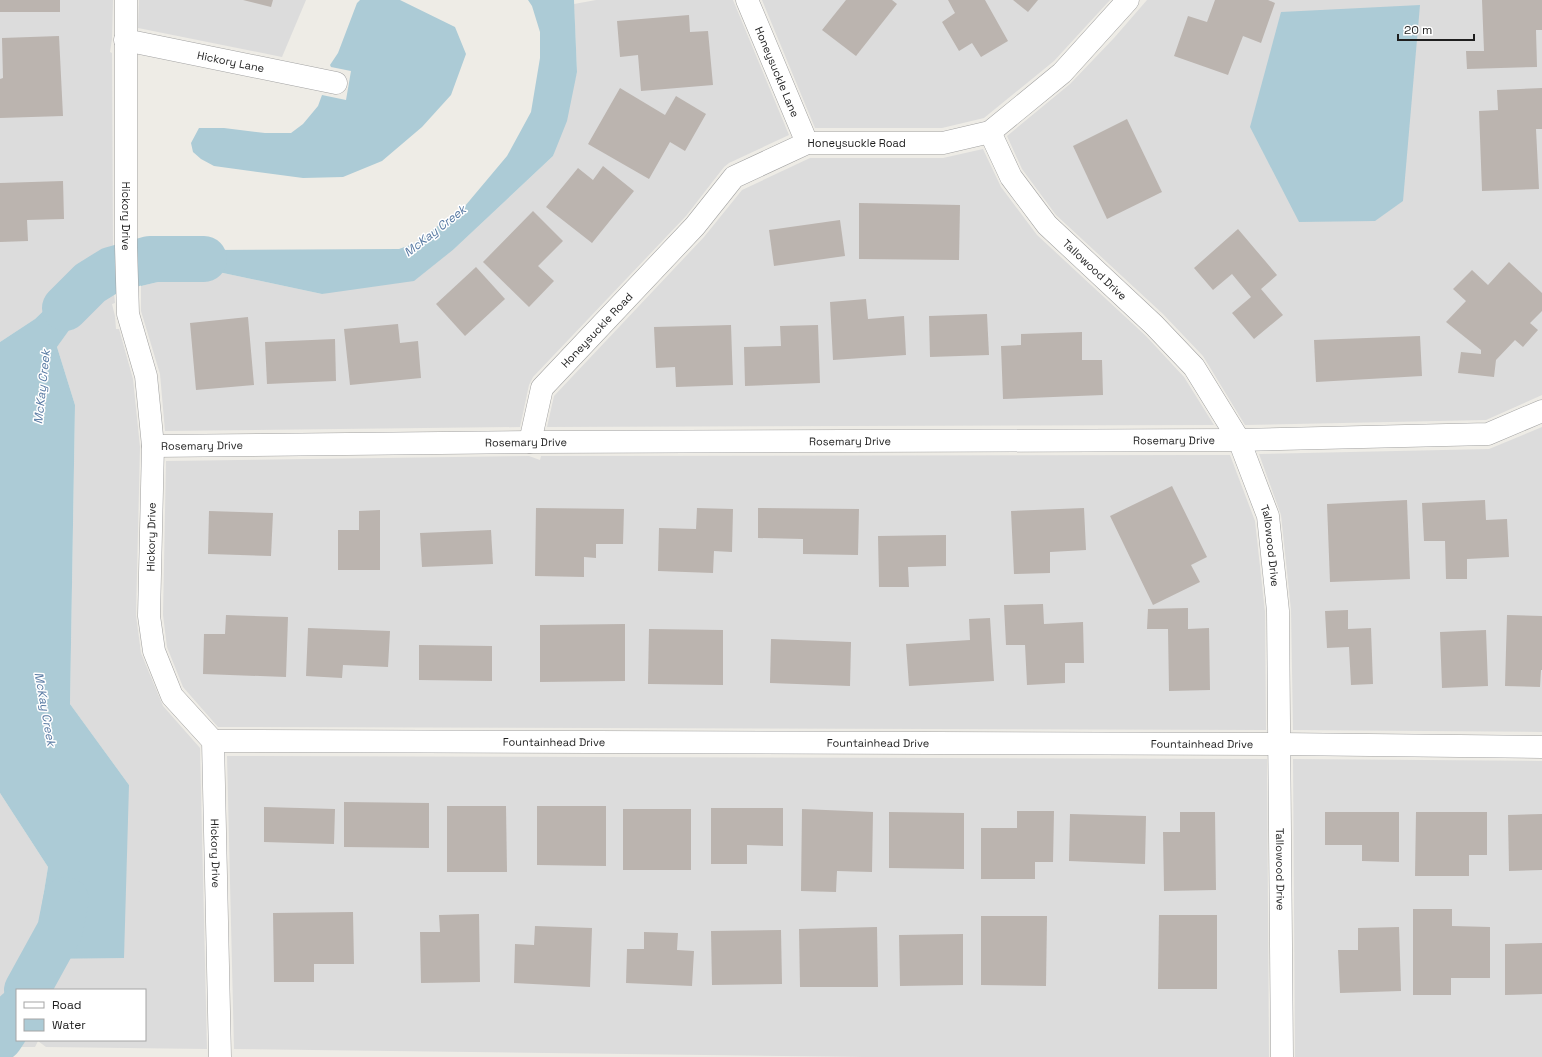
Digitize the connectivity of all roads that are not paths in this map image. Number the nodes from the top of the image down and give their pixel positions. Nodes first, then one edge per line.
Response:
1 (126, 0) edge
2 (747, 0) edge
3 (1128, 0) edge
4 (125, 40) junction
5 (336, 83) dead end
6 (990, 132) junction
7 (807, 143) junction
8 (1542, 411) edge
9 (1239, 440) junction
10 (530, 442) junction
11 (153, 446) junction
12 (213, 741) junction
13 (1280, 744) junction
14 (1542, 747) edge
15 (220, 1057) edge
16 (1282, 1057) edge

1 - 4 street, Hickory Drive
2 - 7 street, Honeysuckle Lane
3 - 6 street, Honeysuckle Road
4 - 5 street, Hickory Lane
4 - 11 street, Hickory Drive
6 - 7 street, Honeysuckle Road
6 - 9 street, Tallowood Drive
7 - 10 street, Honeysuckle Road
8 - 9 street, Rosemary Drive
9 - 10 street, Rosemary Drive
9 - 13 street, Tallowood Drive
10 - 11 street, Rosemary Drive
11 - 12 street, Hickory Drive
12 - 13 street, Fountainhead Drive
12 - 15 street, Hickory Drive
13 - 14 street, Fountainhead Drive
13 - 16 street, Tallowood Drive

